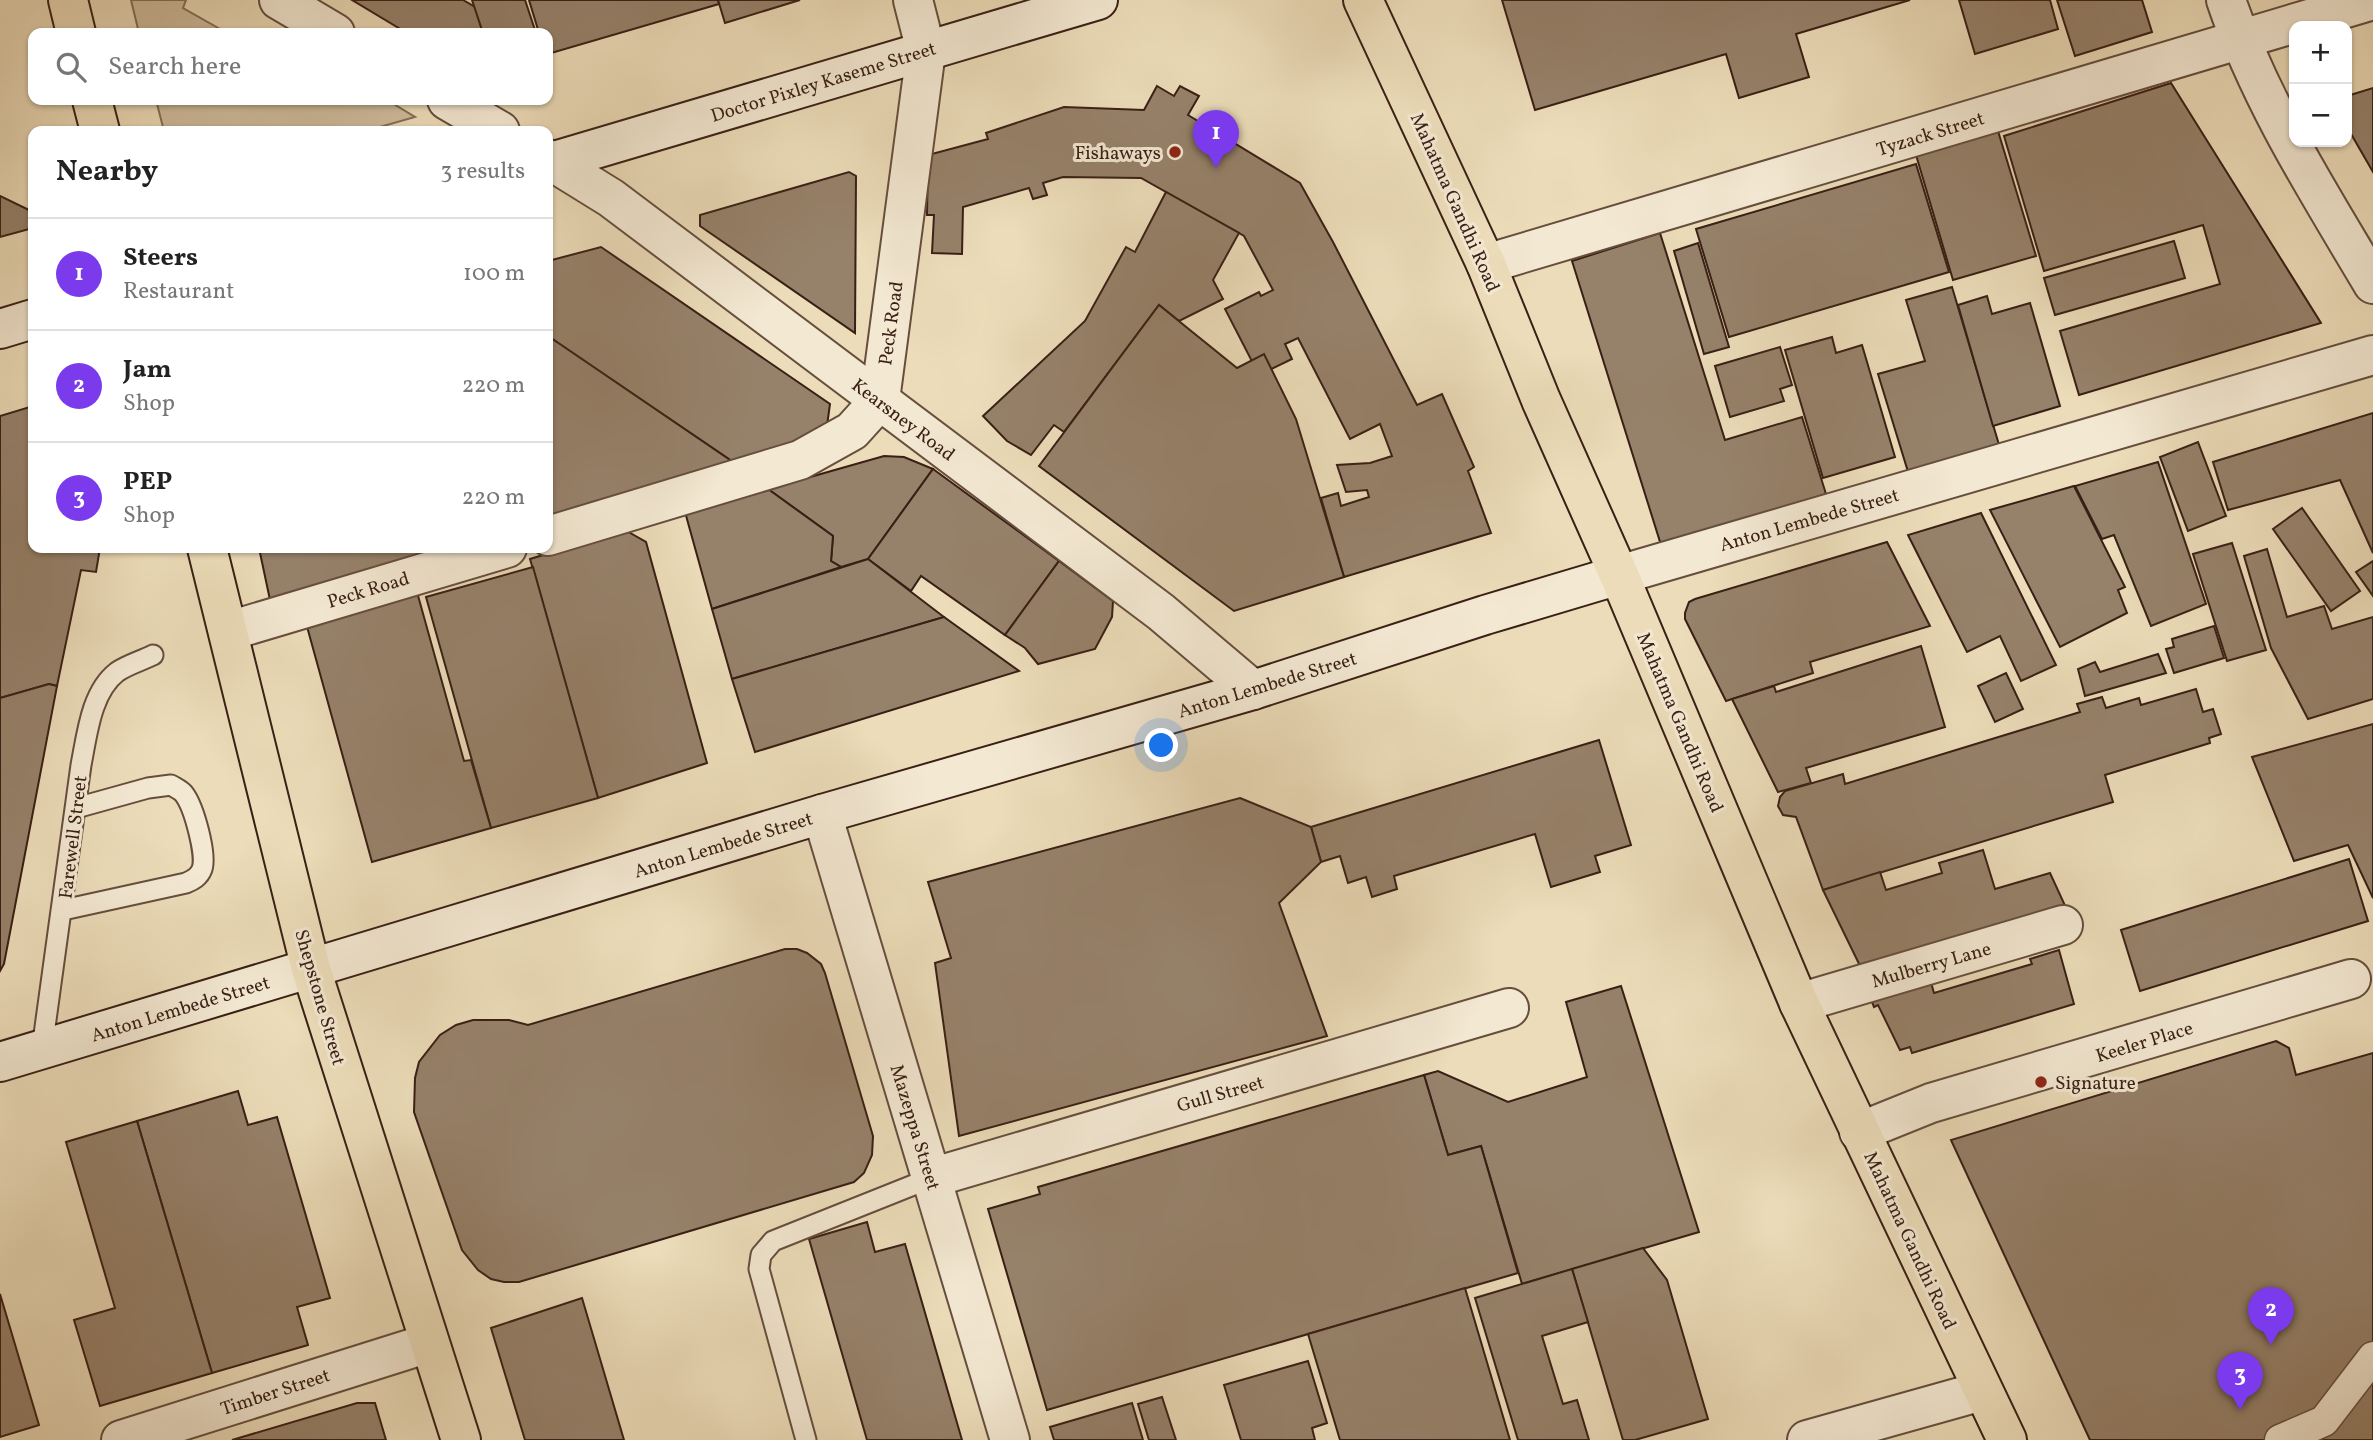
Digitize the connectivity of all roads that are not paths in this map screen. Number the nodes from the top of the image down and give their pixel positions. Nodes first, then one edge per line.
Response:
1 (68, 0) edge
2 (278, 0) edge
3 (913, 0) edge
4 (1098, 0) edge
5 (1363, 0) edge
6 (2226, 0) edge
7 (2373, 0) edge
8 (75, 28) edge
9 (326, 28) edge
10 (2240, 41) junction
11 (926, 51) junction
12 (93, 105) edge
13 (456, 105) edge
14 (99, 126) edge
15 (491, 126) edge
16 (553, 160) edge
17 (553, 163) edge
18 (1486, 264) junction
19 (2373, 284) edge
20 (28, 321) edge
21 (0, 329) edge
22 (2373, 355) edge
23 (880, 400) junction
24 (553, 534) edge
25 (208, 553) edge
26 (491, 553) edge
27 (1619, 575) junction
28 (229, 631) junction
29 (153, 655) dead end
30 (1253, 690) junction
31 (76, 808) junction
32 (822, 814) junction
33 (63, 910) junction
34 (2063, 925) dead end
35 (311, 969) junction
36 (2351, 979) dead end
37 (1799, 1003) junction
38 (1509, 1008) dead end
39 (42, 1049) junction
40 (0, 1062) edge
41 (1859, 1132) junction
42 (931, 1178) junction
43 (429, 1343) junction
44 (2373, 1357) edge
45 (1982, 1391) junction
46 (121, 1440) edge
47 (461, 1440) edge
48 (806, 1440) edge
49 (1010, 1440) edge
50 (1807, 1440) edge
51 (2007, 1440) edge
52 (2280, 1440) edge

1 - 8 main road
2 - 9 street
3 - 11 street
4 - 11 street, Doctor Pixley Kaseme Street
5 - 18 main road, Mahatma Gandhi Road
6 - 10 street
7 - 10 street, Tyzack Street
10 - 18 street, Tyzack Street
10 - 19 street
11 - 16 street, Doctor Pixley Kaseme Street
11 - 23 street, Peck Road
12 - 14 main road
13 - 15 street
17 - 23 street, Kearsney Road
18 - 27 main road, Mahatma Gandhi Road
20 - 21 street
22 - 27 street, Anton Lembede Street
23 - 24 street
23 - 30 street, Kearsney Road
25 - 28 main road, Shepstone Street
26 - 28 street, Peck Road
27 - 30 street, Anton Lembede Street
27 - 37 main road, Mahatma Gandhi Road
28 - 35 main road, Shepstone Street
29 - 31 lane, Farewell Street
30 - 32 street, Anton Lembede Street
31 - 33 lane, Farewell Street
31 - 33 lane
32 - 35 street, Anton Lembede Street
32 - 42 street, Mazeppa Street
33 - 39 lane, Farewell Street
34 - 37 street, Mulberry Lane
35 - 39 street, Anton Lembede Street
35 - 43 main road, Shepstone Street
36 - 41 street, Keeler Place
37 - 41 main road, Mahatma Gandhi Road
38 - 42 street, Gull Street
39 - 40 street, Anton Lembede Street
41 - 45 main road, Mahatma Gandhi Road
42 - 48 lane
42 - 49 street, Mazeppa Street
43 - 46 street, Timber Street
43 - 47 main road, Shepstone Street
44 - 52 street
45 - 50 street
45 - 51 main road, Mahatma Gandhi Road

